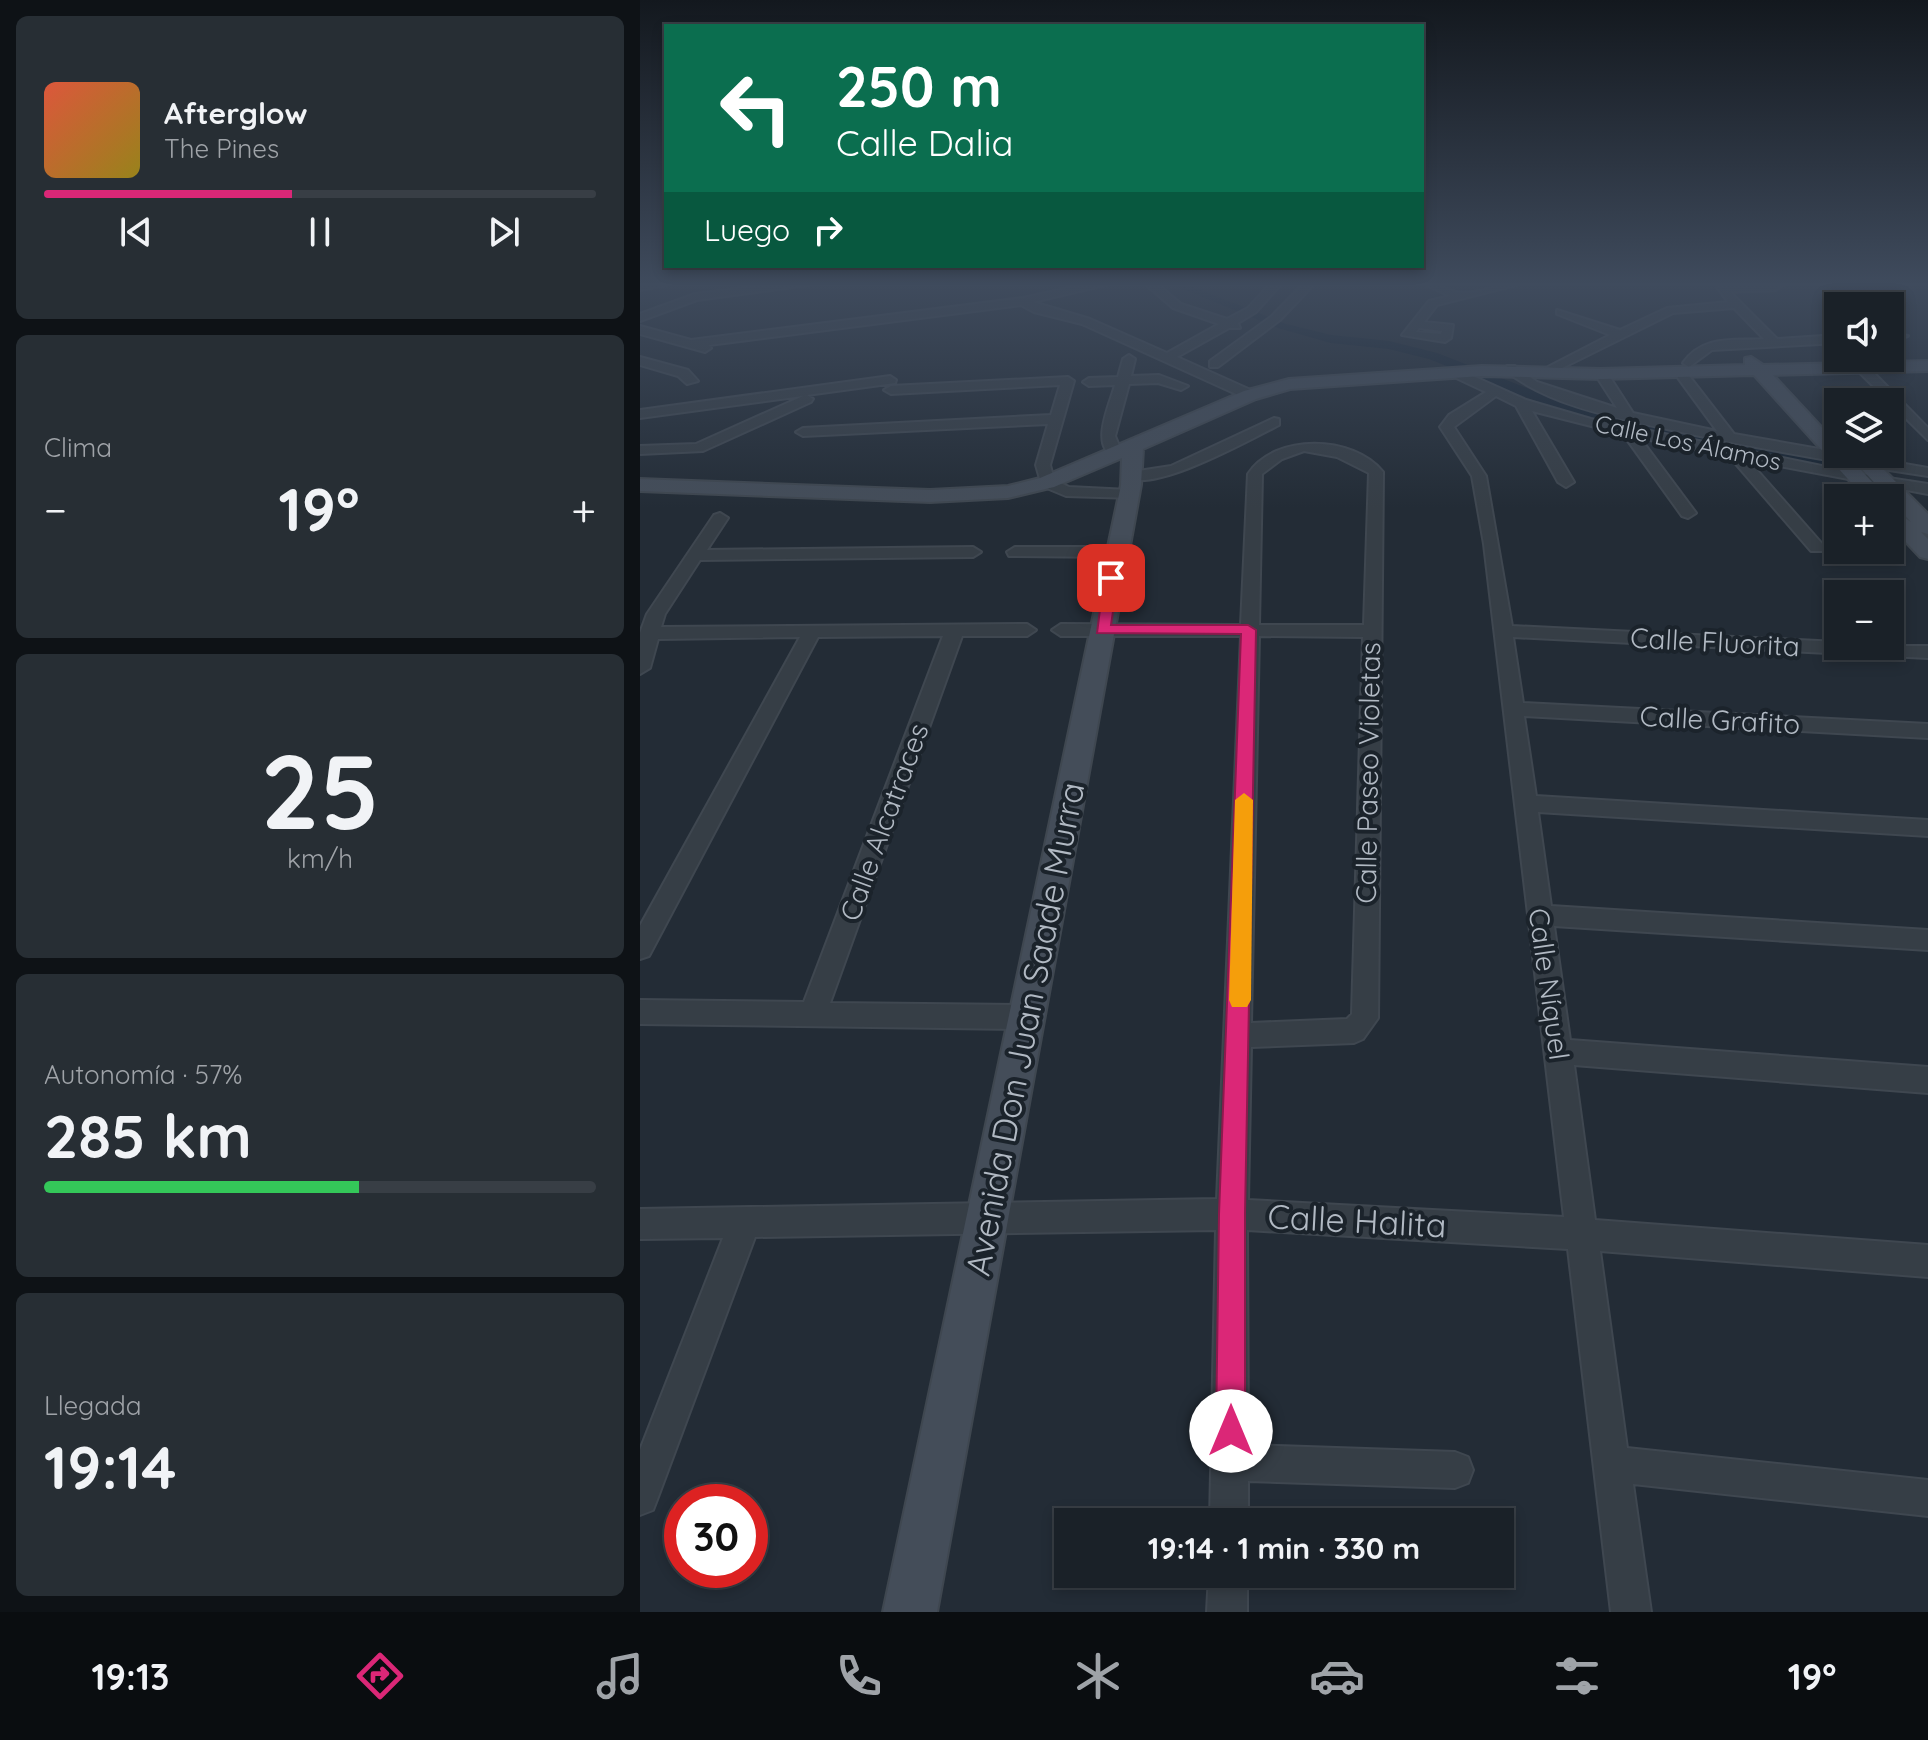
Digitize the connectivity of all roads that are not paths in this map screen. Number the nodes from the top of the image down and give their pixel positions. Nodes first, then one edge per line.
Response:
1 (1199, 357) edge
2 (1223, 357) edge
3 (1573, 357) edge
4 (1694, 357) edge
5 (1769, 357) edge
6 (1167, 358) edge
7 (1129, 359) dead end
8 (640, 361) edge
9 (1928, 363) edge
10 (1214, 364) junction
11 (1904, 365) edge
12 (1753, 366) junction
13 (1778, 366) junction
14 (1554, 367) junction
15 (1684, 367) junction
16 (1824, 367) edge
17 (674, 370) junction
18 (1866, 372) edge
19 (640, 374) edge
20 (1488, 374) junction
21 (1601, 374) junction
22 (692, 381) dead end
23 (1125, 381) junction
24 (1089, 382) dead end
25 (1181, 386) dead end
26 (829, 388) junction
27 (1270, 389) junction
28 (1250, 395) junction
29 (1521, 403) junction
30 (640, 414) edge
31 (1628, 415) junction
32 (1824, 417) edge
33 (1057, 419) junction
34 (1274, 422) dead end
35 (1628, 431) junction
36 (803, 432) dead end
37 (1728, 436) junction
38 (1928, 436) edge
39 (640, 450) edge
40 (1735, 454) junction
41 (1125, 465) junction
42 (1861, 470) edge
43 (1928, 472) edge
44 (1070, 473) junction
45 (1566, 482) dead end
46 (1047, 483) junction
47 (640, 485) edge
48 (1928, 489) edge
49 (1688, 513) dead end
50 (720, 518) dead end
51 (1904, 527) edge
52 (1928, 527) edge
53 (1817, 548) dead end
54 (973, 552) dead end
55 (1015, 552) dead end
56 (1116, 552) junction
57 (1928, 552) edge
58 (695, 555) junction
59 (1027, 630) dead end
60 (1061, 630) dead end
61 (1102, 630) junction
62 (1248, 630) junction
63 (1371, 631) junction
64 (1503, 631) junction
65 (812, 632) junction
66 (954, 632) junction
67 (649, 633) junction
68 (1928, 652) edge
69 (640, 668) edge
70 (1512, 709) junction
71 (1928, 731) edge
72 (1524, 803) junction
73 (1928, 828) edge
74 (1539, 915) junction
75 (1928, 940) edge
76 (640, 949) edge
77 (640, 1012) edge
78 (813, 1013) junction
79 (1027, 1017) junction
80 (1239, 1035) junction
81 (1558, 1051) junction
82 (1928, 1080) edge
83 (1232, 1214) junction
84 (988, 1218) junction
85 (640, 1224) edge
86 (744, 1225) junction
87 (1581, 1234) junction
88 (1928, 1261) edge
89 (1230, 1462) junction
90 (1612, 1464) junction
91 (1455, 1470) dead end
92 (640, 1497) edge
93 (1928, 1498) edge
94 (1229, 1508) edge
95 (1228, 1588) edge
96 (910, 1612) edge
97 (1227, 1612) edge
98 (1631, 1612) edge

1 - 10 street
2 - 10 street
3 - 14 street
4 - 15 street
5 - 13 street
6 - 28 street
7 - 23 street
8 - 17 street
9 - 11 street
9 - 13 street
10 - 27 street
12 - 13 street
12 - 15 street
12 - 42 street
13 - 16 street
13 - 32 street
14 - 15 street
14 - 20 street
15 - 21 street
15 - 37 street
17 - 19 street
17 - 22 street
18 - 38 street
20 - 21 street
20 - 27 street
20 - 29 street, Calle Los Álamos
20 - 31 street, Calle Los Álamos
20 - 64 street, Calle Níquel
21 - 31 street
23 - 24 street
23 - 25 street
23 - 41 street
26 - 30 street
26 - 33 street
26 - 39 street
27 - 28 street
28 - 41 street
29 - 35 street, Calle Los Álamos
29 - 45 street
31 - 37 street, Calle Los Álamos
33 - 36 street
33 - 46 street
34 - 41 street
35 - 40 street, Calle Los Álamos
35 - 49 street
37 - 42 street, Calle Los Álamos
40 - 42 street, Calle Los Álamos
40 - 53 street
41 - 44 street
41 - 44 street
41 - 46 street
41 - 56 street, Avenida Don Juan Saade Murra
42 - 43 street, Calle Los Álamos
42 - 48 street, Calle Los Álamos
42 - 52 street
44 - 46 street
46 - 47 street
50 - 58 street
51 - 57 street
54 - 58 street
55 - 56 street
56 - 61 street, Avenida Don Juan Saade Murra
58 - 67 street
59 - 66 street
60 - 61 street
61 - 62 street
61 - 79 street, Avenida Don Juan Saade Murra
62 - 63 street
62 - 63 street, Calle Paseo Violetas
62 - 80 street
63 - 80 street, Calle Paseo Violetas
64 - 68 street, Calle Fluorita
64 - 70 street, Calle Níquel
65 - 66 street
65 - 67 street
65 - 76 street
66 - 78 street, Calle Alcatraces
67 - 69 street
70 - 71 street, Calle Grafito
70 - 72 street, Calle Níquel
72 - 73 street
72 - 74 street, Calle Níquel
74 - 75 street
74 - 81 street, Calle Níquel
77 - 78 street
78 - 79 street
79 - 84 street, Avenida Don Juan Saade Murra
80 - 83 street
81 - 82 street
81 - 87 street, Calle Níquel
83 - 84 street, Calle Halita
83 - 87 street, Calle Halita
83 - 89 street
84 - 86 street, Calle Halita
84 - 96 street, Avenida Don Juan Saade Murra
85 - 86 street, Calle Halita
86 - 92 street
87 - 88 street, Calle Halita
87 - 90 street, Calle Níquel
89 - 91 street
89 - 94 street
90 - 93 street
90 - 98 street, Calle Níquel
95 - 97 street

